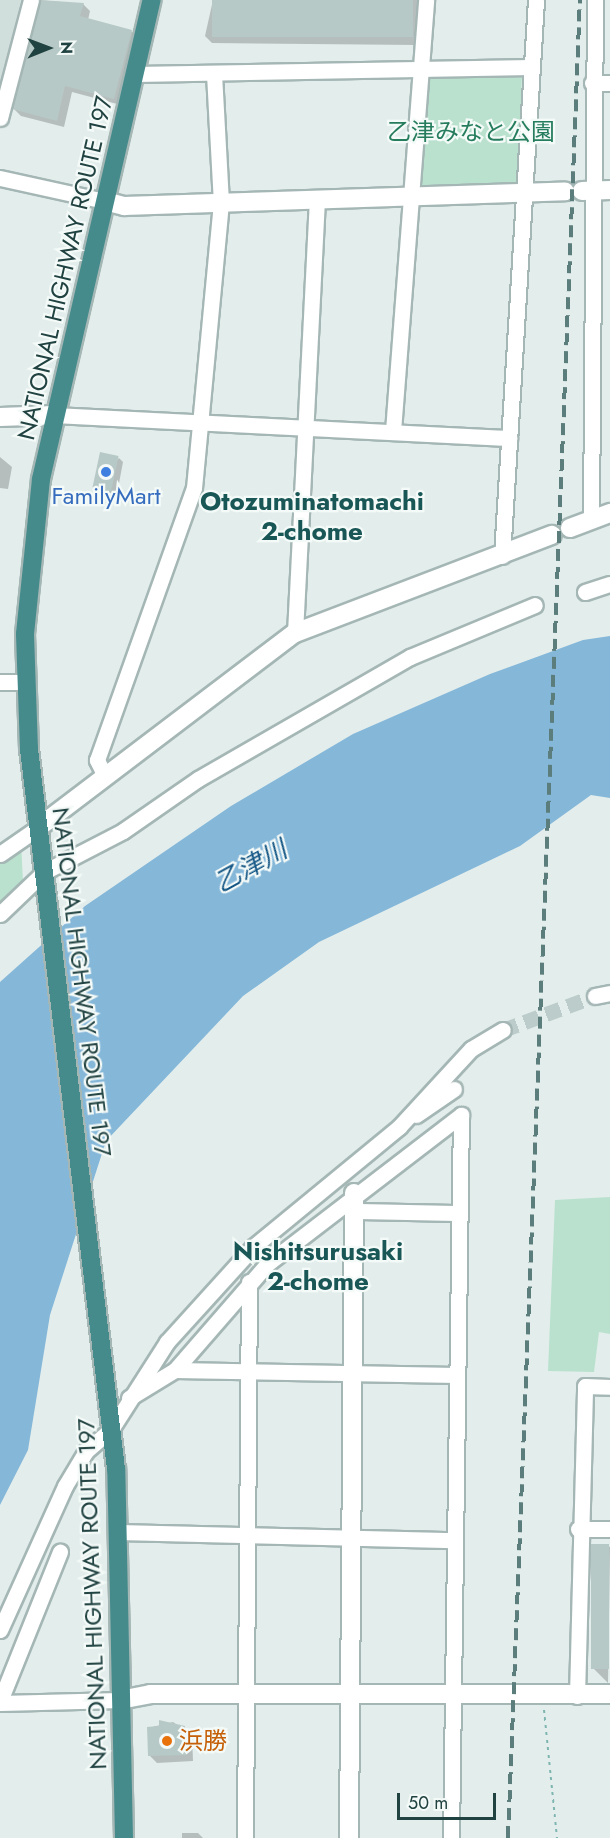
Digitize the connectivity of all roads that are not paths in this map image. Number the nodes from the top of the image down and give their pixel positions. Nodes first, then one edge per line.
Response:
1 (31, 0) edge
2 (152, 0) edge
3 (426, 0) edge
4 (536, 0) edge
5 (594, 0) edge
6 (531, 67) junction
7 (421, 69) junction
8 (213, 73) junction
9 (135, 74) junction
10 (592, 83) junction
11 (610, 83) edge
12 (0, 118) edge
13 (0, 178) edge
14 (610, 190) edge
15 (579, 191) junction
16 (521, 196) junction
17 (411, 199) junction
18 (105, 201) junction
19 (316, 201) junction
20 (221, 204) junction
21 (54, 415) junction
22 (0, 417) edge
23 (199, 421) junction
24 (305, 427) junction
25 (393, 431) junction
26 (508, 438) junction
27 (610, 513) edge
28 (591, 520) junction
29 (570, 528) dead end
30 (552, 535) dead end
31 (502, 556) junction
32 (610, 584) edge
33 (585, 592) dead end
34 (535, 605) dead end
35 (295, 633) junction
36 (0, 682) edge
37 (25, 682) junction
38 (105, 776) junction
39 (39, 827) junction
40 (0, 854) edge
41 (44, 872) junction
42 (0, 914) edge
43 (503, 1030) tunnel mouth
44 (454, 1089) dead end
45 (399, 1127) junction
46 (354, 1202) junction
47 (460, 1213) junction
48 (249, 1282) junction
49 (175, 1370) junction
50 (248, 1372) junction
51 (353, 1373) junction
52 (457, 1375) junction
53 (610, 1387) edge
54 (129, 1398) junction
55 (112, 1428) junction
56 (578, 1529) junction
57 (610, 1529) edge
58 (118, 1532) junction
59 (247, 1535) junction
60 (351, 1538) junction
61 (455, 1540) junction
62 (60, 1552) dead end
63 (0, 1630) edge
64 (610, 1694) edge
65 (246, 1695) junction
66 (350, 1695) junction
67 (453, 1696) junction
68 (577, 1696) junction
69 (120, 1700) junction
70 (0, 1702) edge
71 (124, 1838) edge
72 (244, 1838) edge
73 (349, 1838) edge
74 (451, 1838) edge

1 - 12 street
2 - 9 highway, NATIONAL HIGHWAY ROUTE 197
3 - 7 street
4 - 6 street
5 - 10 street
6 - 7 street
6 - 16 street
7 - 8 street
7 - 17 street
8 - 9 street
8 - 20 street
9 - 18 highway, NATIONAL HIGHWAY ROUTE 197
10 - 11 street
10 - 15 street
13 - 18 street
14 - 15 street
15 - 16 street
15 - 28 street
16 - 17 street
16 - 26 street
17 - 19 street
17 - 25 street
18 - 20 street
18 - 21 highway, NATIONAL HIGHWAY ROUTE 197
19 - 20 street
19 - 24 street
20 - 23 street
21 - 22 street
21 - 23 street
21 - 37 highway, NATIONAL HIGHWAY ROUTE 197
23 - 24 street
23 - 38 street
24 - 25 street
24 - 35 street
25 - 26 street
26 - 31 street
27 - 28 street
28 - 29 street
30 - 31 street
31 - 35 street
32 - 33 street
34 - 41 street
35 - 38 street
36 - 37 street
37 - 39 highway, NATIONAL HIGHWAY ROUTE 197
38 - 39 street
39 - 40 street
39 - 41 highway, NATIONAL HIGHWAY ROUTE 197
41 - 42 street
41 - 55 highway, NATIONAL HIGHWAY ROUTE 197
43 - 45 street
44 - 45 street
45 - 54 street
46 - 47 street
46 - 47 street
46 - 48 street
46 - 51 street
47 - 52 street
48 - 49 street
48 - 50 street
49 - 50 street
49 - 54 street
50 - 51 street
50 - 59 street
51 - 52 street
51 - 60 street
52 - 61 street
53 - 56 street
54 - 55 street
55 - 58 highway, NATIONAL HIGHWAY ROUTE 197
55 - 63 street
56 - 57 street
56 - 68 street
58 - 59 street
58 - 69 highway, NATIONAL HIGHWAY ROUTE 197
59 - 60 street
59 - 65 street
60 - 61 street
60 - 66 street
61 - 67 street
62 - 70 street
64 - 68 street
65 - 66 street
65 - 69 street
65 - 72 street
66 - 67 street
66 - 73 street
67 - 68 street
67 - 74 street
69 - 70 street
69 - 71 highway, NATIONAL HIGHWAY ROUTE 197

